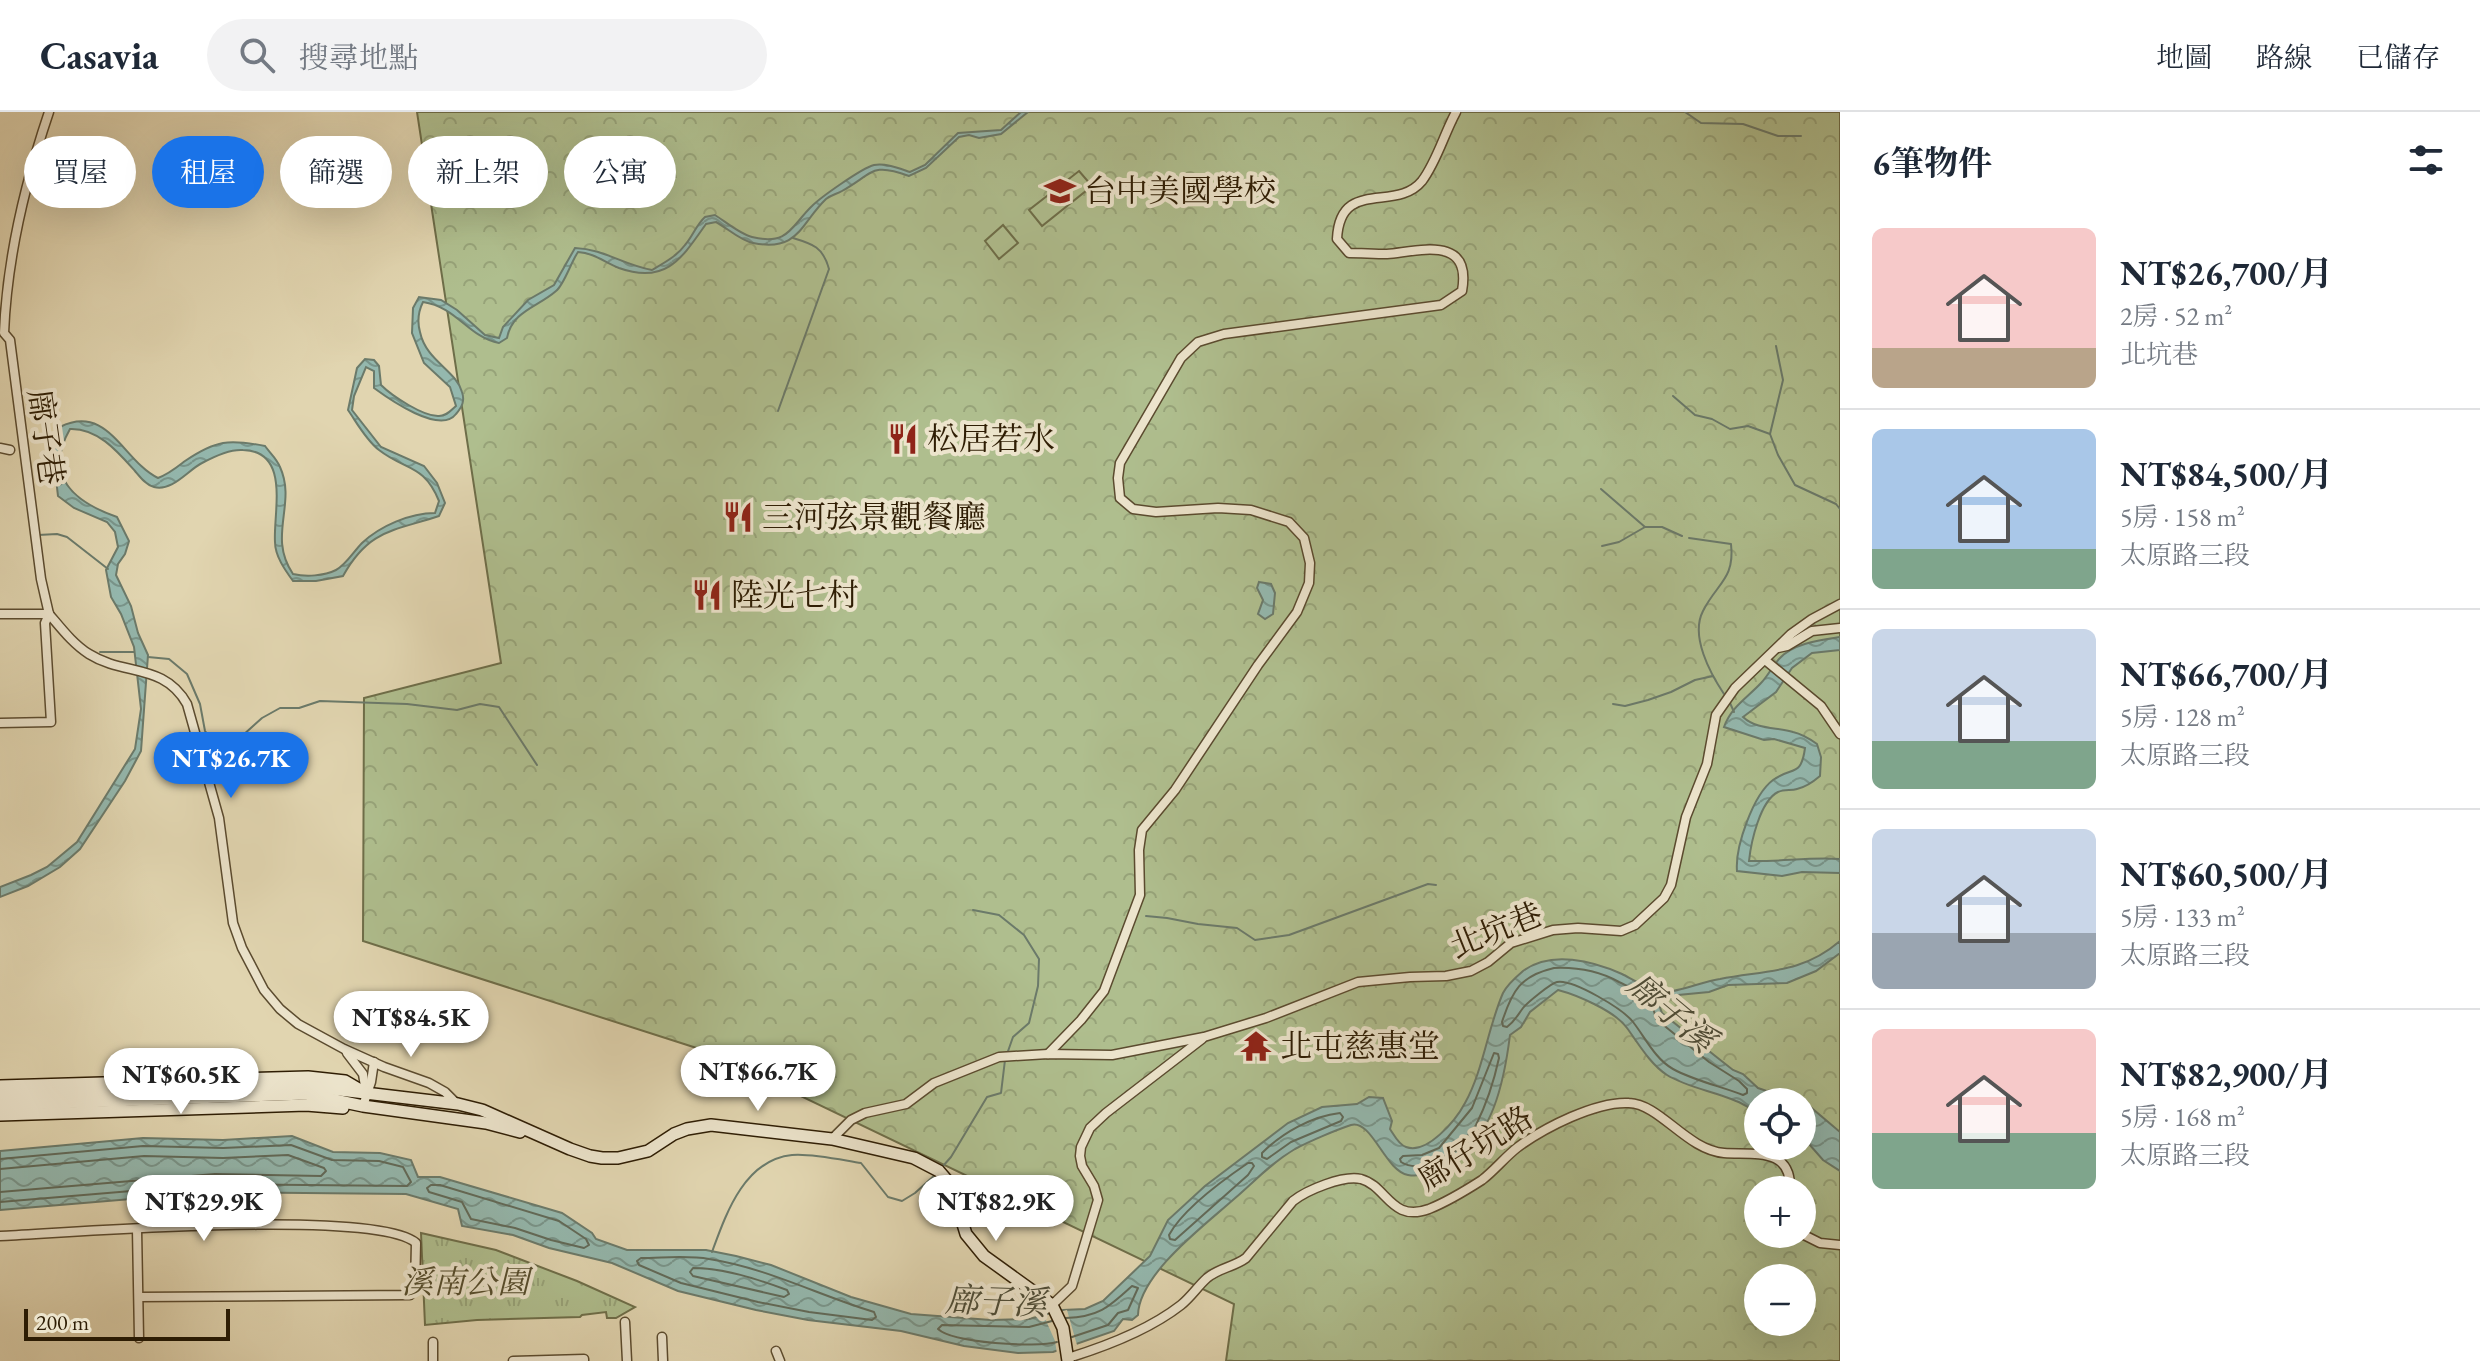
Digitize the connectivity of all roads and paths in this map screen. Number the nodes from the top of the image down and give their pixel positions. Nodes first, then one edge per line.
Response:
1 (49, 112) edge
2 (1456, 112) edge
3 (0, 448) edge
4 (10, 450) dead end
5 (1840, 604) edge
6 (0, 614) edge
7 (49, 614) junction
8 (1840, 628) edge
9 (1778, 648) junction
10 (1765, 660) junction
11 (0, 723) edge
12 (1840, 734) edge
13 (1204, 1037) junction
14 (344, 1049) junction
15 (1048, 1054) junction
16 (374, 1062) junction
17 (0, 1086) edge
18 (366, 1093) junction
19 (0, 1095) edge
20 (458, 1104) junction
21 (0, 1105) edge
22 (363, 1106) junction
23 (0, 1115) edge
24 (832, 1139) junction
25 (570, 1149) junction
26 (1790, 1176) edge
27 (137, 1229) junction
28 (0, 1236) edge
29 (1816, 1241) edge
30 (1840, 1245) edge
31 (139, 1297) junction
32 (1053, 1307) junction
33 (625, 1322) dead end
34 (662, 1337) dead end
35 (139, 1338) dead end
36 (433, 1342) dead end
37 (776, 1351) dead end
38 (1068, 1357) edge
39 (584, 1360) edge
40 (433, 1361) edge
41 (513, 1361) edge
42 (520, 1361) edge
43 (627, 1361) edge
44 (663, 1361) edge
45 (780, 1361) edge

1 - 7 street, 廍子巷
2 - 15 street
3 - 4 street
5 - 9 street, 北坑巷
6 - 7 street
7 - 11 street, 廍子巷
7 - 14 street
8 - 9 street, 北坑巷
9 - 10 street, 北坑巷
10 - 12 street
10 - 13 street, 北坑巷
13 - 15 street, 北坑巷
13 - 32 street, 北坑巷
14 - 16 street
14 - 18 street
15 - 24 street, 北坑巷
16 - 18 street
16 - 20 street
17 - 18 main road
18 - 19 main road
18 - 20 main road
18 - 22 street
20 - 25 main road
21 - 22 main road
22 - 23 main road
22 - 25 main road
24 - 25 main road
24 - 32 main road
26 - 38 street, 廍仔坑路
27 - 28 street
27 - 31 street
27 - 31 street
29 - 30 street
31 - 35 street
32 - 38 main road
33 - 43 street
34 - 44 street
36 - 40 street
37 - 45 street
39 - 42 street
41 - 42 street

